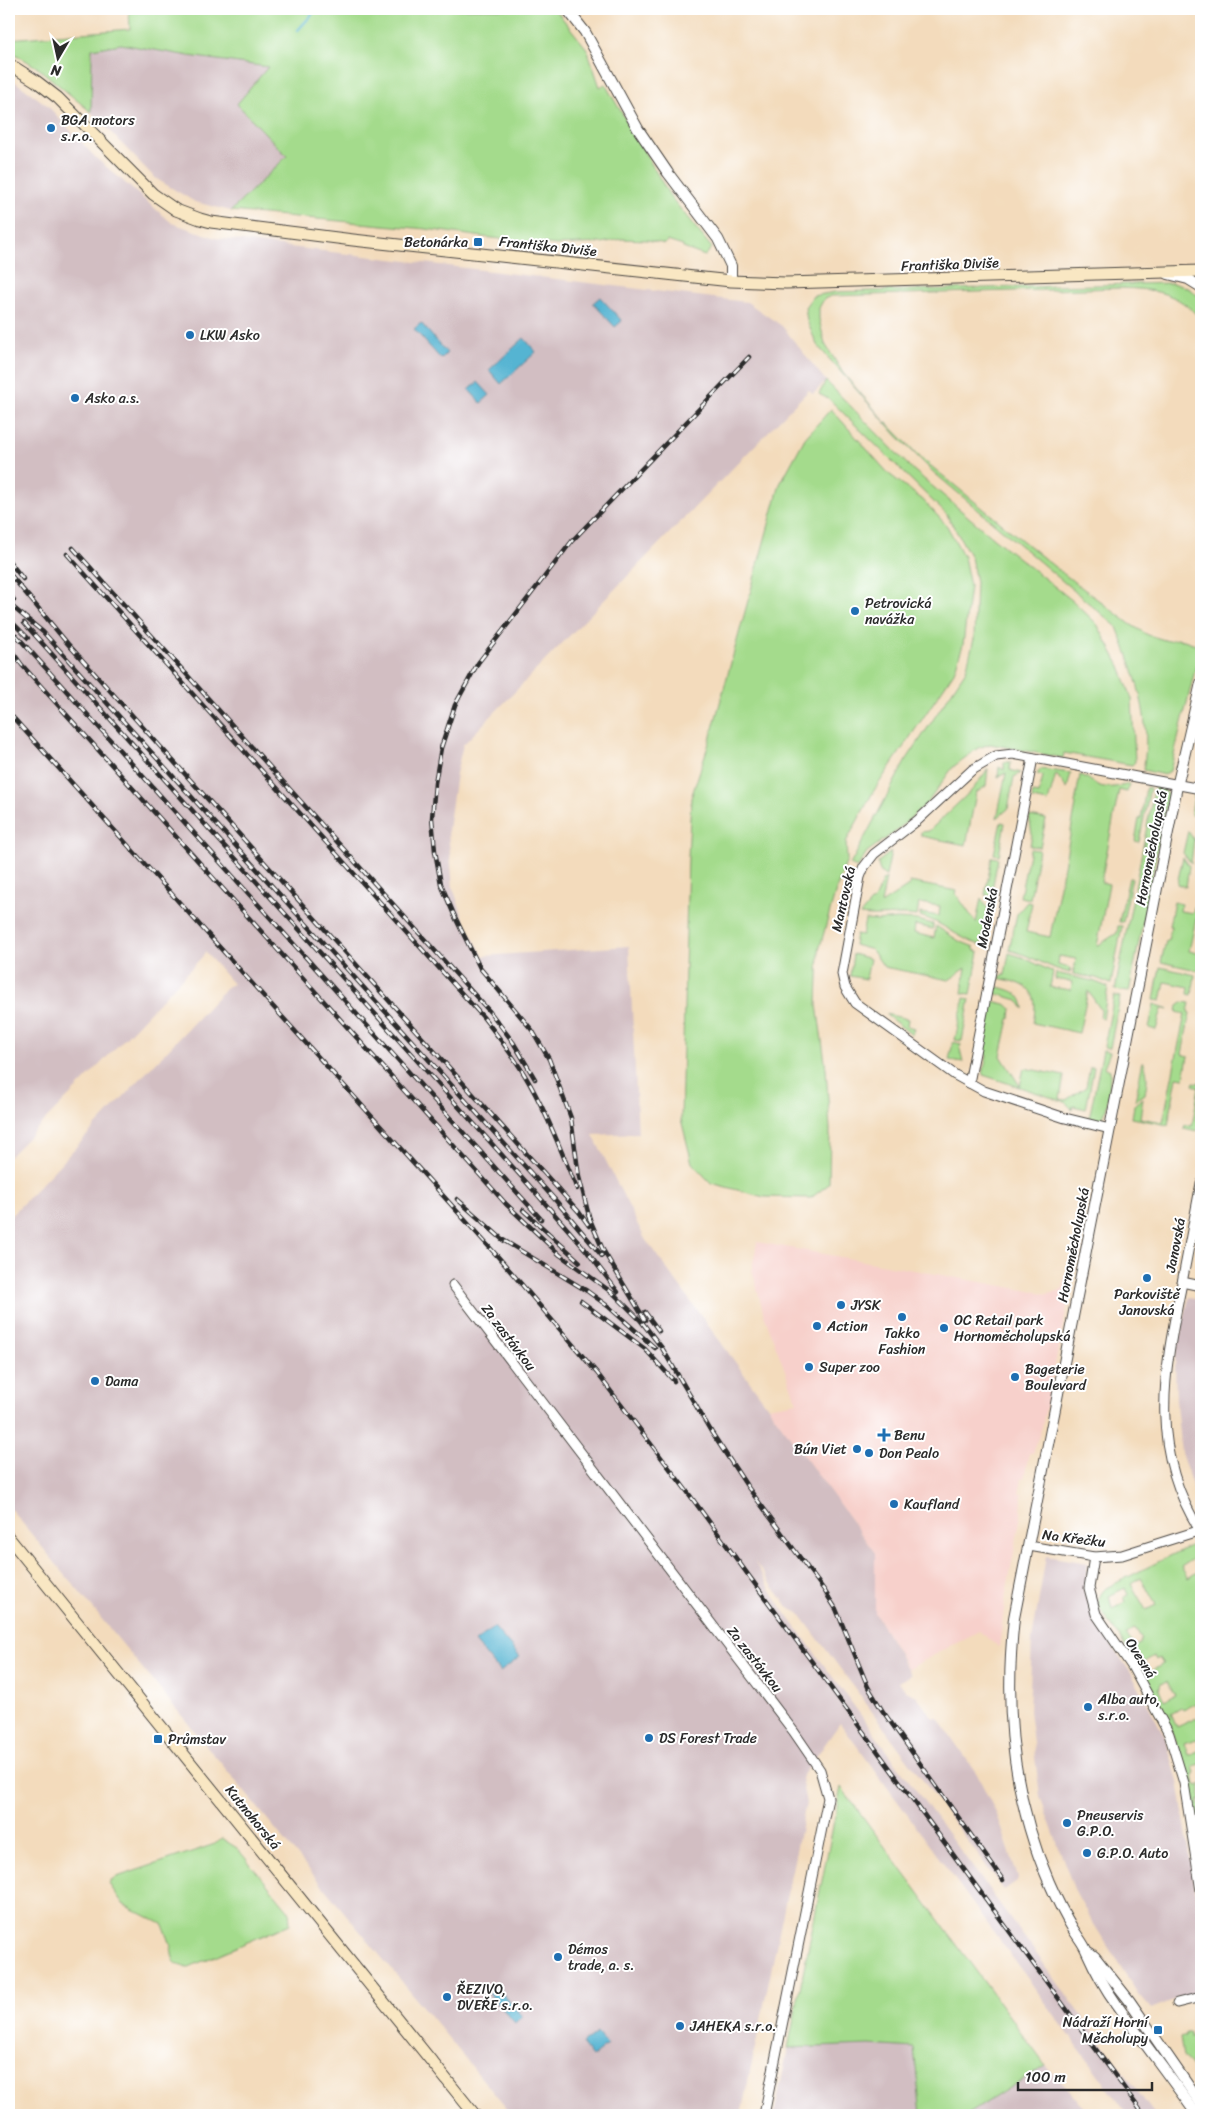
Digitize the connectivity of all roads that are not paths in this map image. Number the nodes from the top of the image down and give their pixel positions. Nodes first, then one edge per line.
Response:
1 (568, 9) edge
2 (9, 64) edge
3 (1201, 271) edge
4 (1142, 272) junction
5 (732, 281) junction
6 (1201, 287) edge
7 (1201, 684) edge
8 (1033, 758) junction
9 (1177, 784) junction
10 (1201, 789) edge
11 (969, 1083) junction
12 (1110, 1129) junction
13 (1201, 1183) edge
14 (1182, 1282) junction
15 (452, 1286) dead end
16 (1201, 1286) edge
17 (1201, 1531) edge
18 (9, 1538) edge
19 (1029, 1546) junction
20 (1094, 1557) junction
21 (1199, 1858) edge
22 (1201, 1891) edge
23 (1087, 1952) junction
24 (1201, 1997) edge
25 (1177, 2002) dead end
26 (1201, 2104) edge
27 (475, 2115) edge
28 (764, 2115) edge
29 (1197, 2115) edge

1 - 5 street
2 - 5 main road, Františka Diviše
3 - 4 main road, Františka Diviše
4 - 5 main road, Františka Diviše
4 - 6 street
7 - 9 street, Hornoměcholupská
8 - 9 street, Mantovská
8 - 11 street, Modenská
8 - 11 street, Mantovská
9 - 10 street, Mantovská
9 - 12 street, Hornoměcholupská
11 - 12 street, Mantovská
12 - 19 street, Hornoměcholupská
13 - 14 street, Janovská
14 - 16 street
14 - 17 street, Janovská
15 - 28 street, Za zastávkou
17 - 20 street, Na Křečku
18 - 27 main road, Kutnohorská
19 - 20 street, Na Křečku
19 - 23 street, Hornoměcholupská
20 - 21 street, Ovesná
21 - 22 street, Ovesná
23 - 26 street, Hornoměcholupská
23 - 29 street, Hornoměcholupská
24 - 25 street

